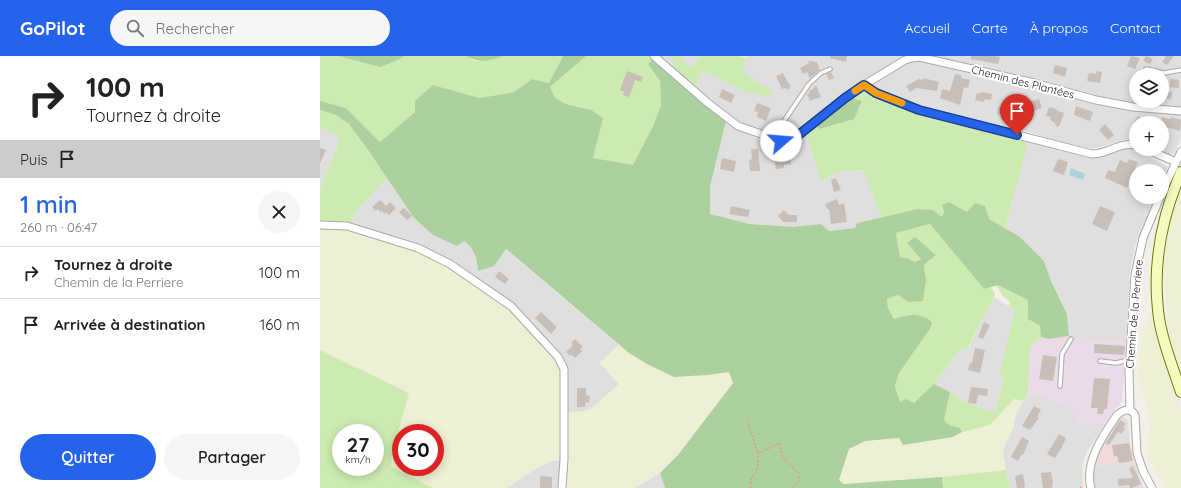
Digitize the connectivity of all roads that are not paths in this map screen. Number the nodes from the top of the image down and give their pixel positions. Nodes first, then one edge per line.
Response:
1 (654, 56) edge
2 (830, 69) dead end
3 (1181, 70) edge
4 (1169, 72) edge
5 (864, 85) junction
6 (1181, 111) edge
7 (773, 138) junction
8 (1129, 145) edge
9 (1181, 152) edge
10 (1162, 156) edge
11 (1176, 162) junction
12 (1181, 172) edge
13 (1169, 177) edge
14 (1157, 204) edge
15 (320, 225) edge
16 (1071, 340) dead end
17 (1129, 360) junction
18 (1100, 361) dead end
19 (1060, 386) dead end
20 (1181, 392) edge
21 (1130, 410) junction
22 (562, 488) edge
23 (1091, 488) edge
24 (1152, 488) edge

1 - 7 street, Chemin des Plantées
2 - 7 lane
3 - 4 lane
5 - 6 street, Chemin des Plantées
5 - 7 street, Chemin des Plantées
5 - 8 street
9 - 11 street
10 - 11 street
11 - 13 street
12 - 20 main road
14 - 17 street, Chemin de la Perriere
15 - 22 street
16 - 19 lane
17 - 18 lane
17 - 21 street, Chemin de la Perriere
21 - 23 street
21 - 24 street, Chemin de la Perriere

